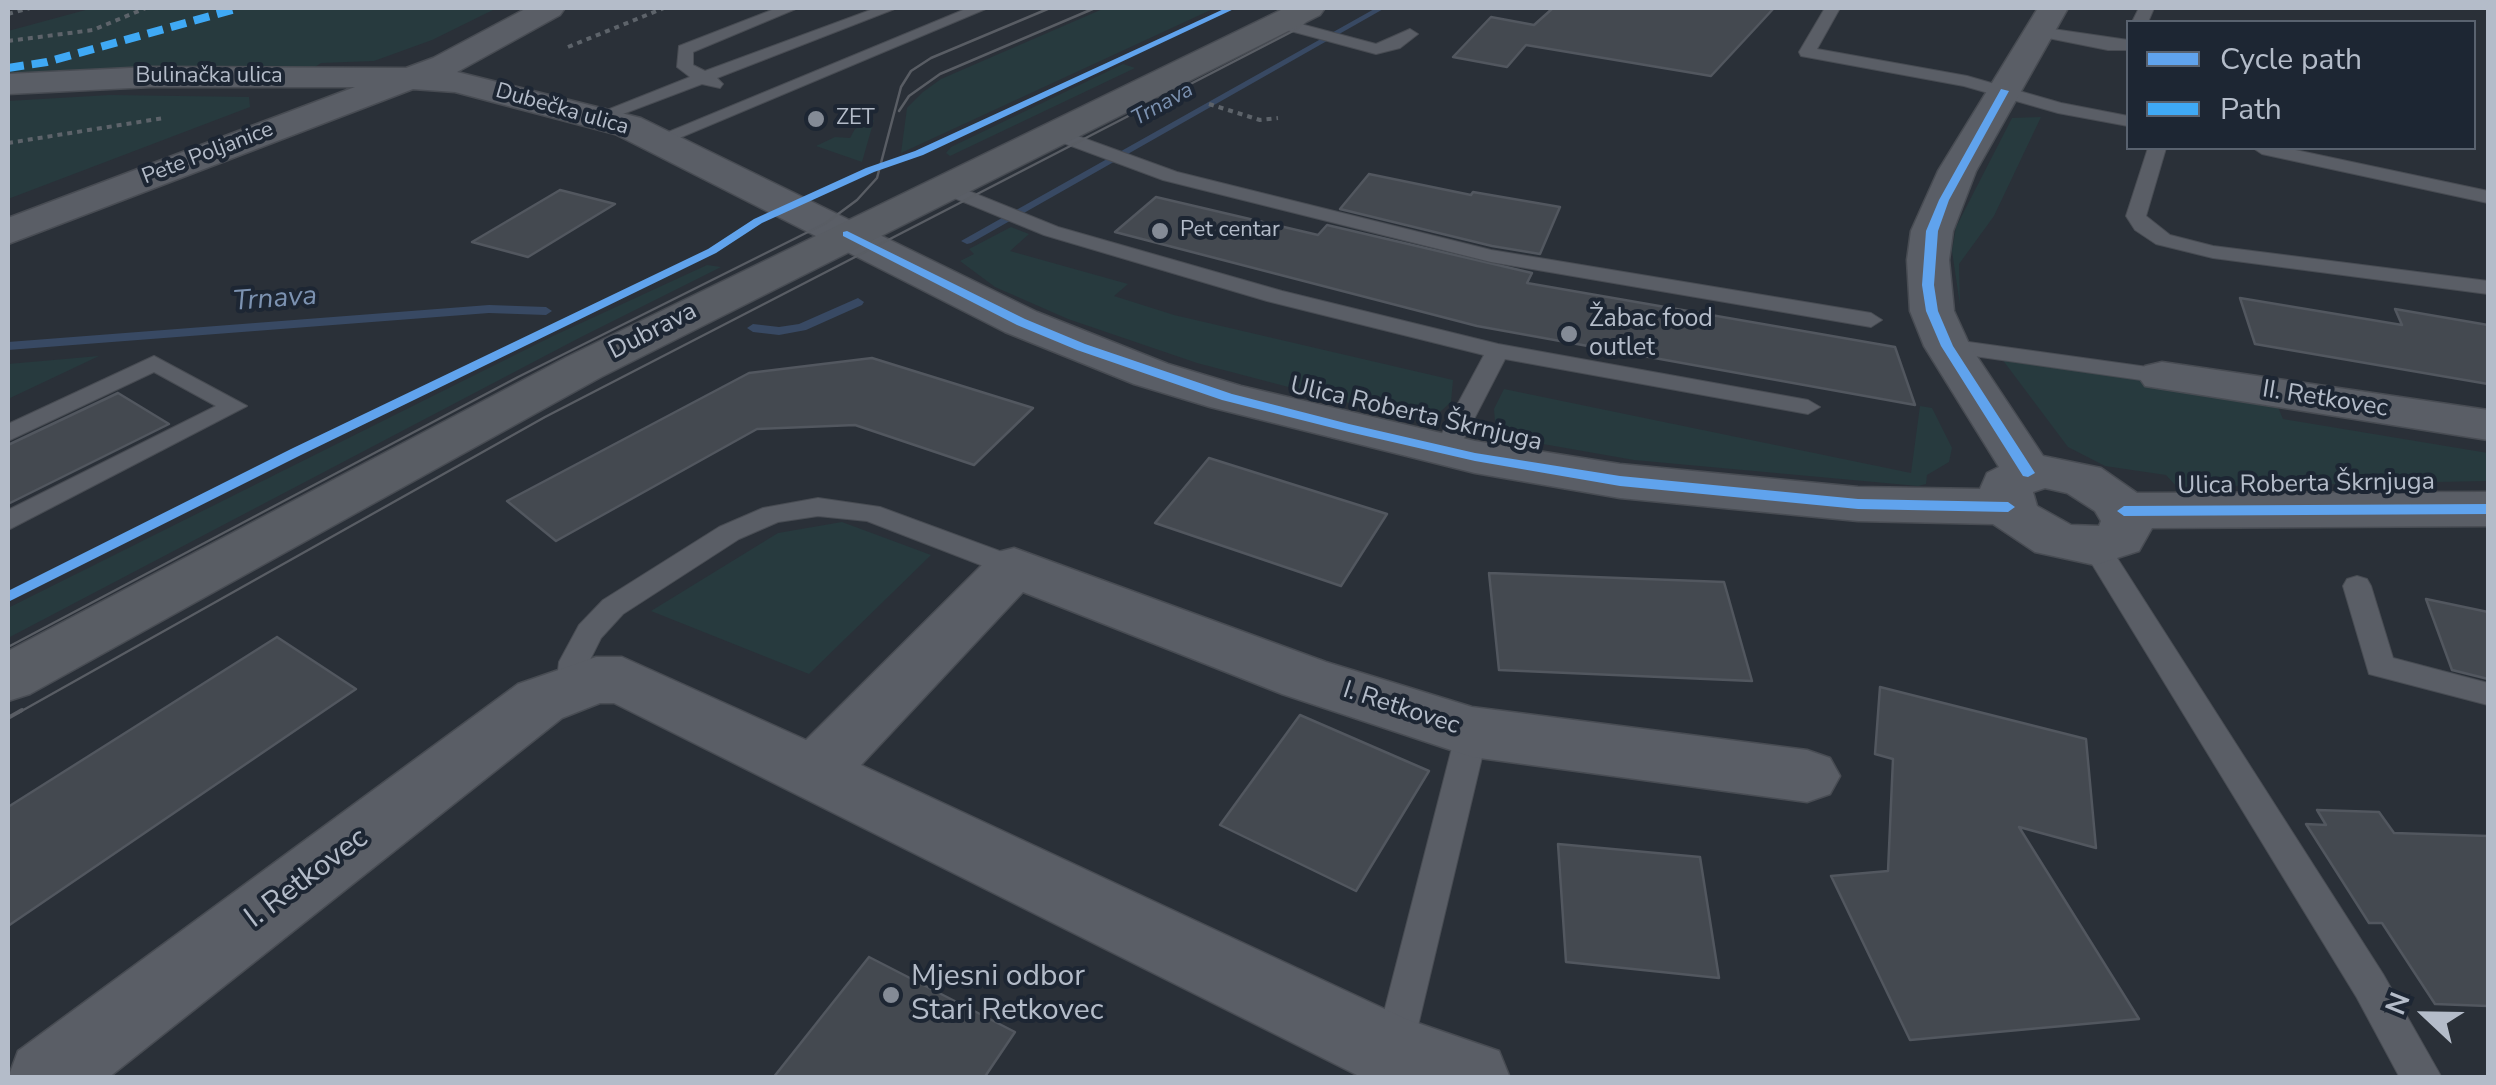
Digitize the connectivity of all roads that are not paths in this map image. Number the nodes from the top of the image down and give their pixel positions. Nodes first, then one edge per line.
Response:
1 (549, 8) edge
2 (790, 8) edge
3 (890, 8) edge
4 (980, 8) edge
5 (1832, 8) edge
6 (2046, 20) edge
7 (1300, 21) edge
8 (1410, 34) dead end
9 (2126, 45) edge
10 (410, 78) junction
11 (701, 79) junction
12 (8, 84) edge
13 (2004, 90) junction
14 (758, 98) junction
15 (601, 116) junction
16 (2126, 121) edge
17 (1052, 133) junction
18 (658, 140) junction
19 (2156, 150) edge
20 (2271, 150) edge
21 (944, 187) junction
22 (2488, 197) edge
23 (8, 232) edge
24 (847, 234) junction
25 (2488, 288) edge
26 (1872, 320) dead end
27 (1947, 346) junction
28 (1498, 351) junction
29 (2162, 376) joint
30 (1808, 407) dead end
31 (2488, 425) edge
32 (8, 432) edge
33 (1446, 450) junction
34 (2018, 490) junction
35 (2488, 509) edge
36 (8, 521) edge
37 (2109, 528) junction
38 (1014, 567) junction
39 (2357, 586) dead end
40 (8, 678) edge
41 (572, 687) junction
42 (2488, 694) edge
43 (1472, 732) junction
44 (813, 774) junction
45 (1807, 776) dead end
46 (1389, 1065) edge
47 (46, 1078) edge
48 (1472, 1078) edge
49 (2422, 1078) edge

1 - 10 street, Dubečka ulica
2 - 11 lane
3 - 11 lane
4 - 14 lane
5 - 13 lane
6 - 9 lane
6 - 13 street
7 - 8 lane
7 - 17 main road, Dubrava
10 - 12 street, Bulinačka ulica
10 - 15 street, Dubečka ulica
10 - 23 street, Pete Poljanice
11 - 14 lane
11 - 15 lane
13 - 16 lane
13 - 27 street
14 - 18 lane
15 - 18 street, Dubečka ulica
17 - 21 main road, Dubrava
17 - 26 lane
18 - 24 street, Dubečka ulica
19 - 25 lane
20 - 22 lane
21 - 24 main road, Dubrava
21 - 28 lane
24 - 33 street, Ulica Roberta Škrnjuga
24 - 40 main road, Dubrava
27 - 29 lane
27 - 34 street
28 - 30 lane
28 - 33 lane
29 - 31 street, II. Retkovec
32 - 36 lane
33 - 34 street, Ulica Roberta Škrnjuga
34 - 37 street, Ulica Roberta Škrnjuga
35 - 37 street, Ulica Roberta Škrnjuga
37 - 49 lane
38 - 41 lane, I. Retkovec
38 - 43 street, I. Retkovec
38 - 44 street
39 - 42 lane
41 - 44 street, I. Retkovec
41 - 47 street, I. Retkovec
43 - 45 street, I. Retkovec
43 - 46 lane
44 - 46 street, I. Retkovec
46 - 48 street, I. Retkovec

